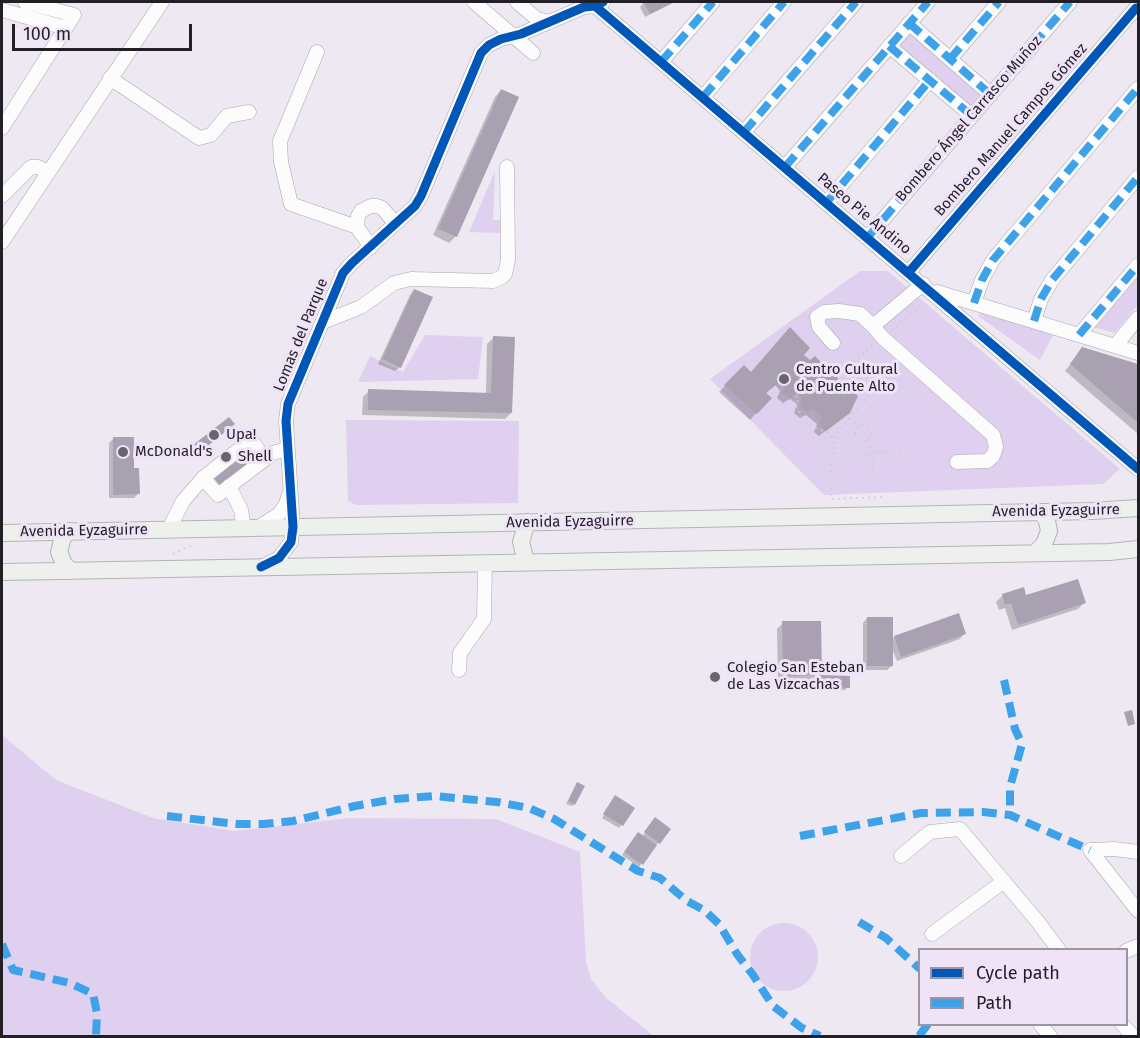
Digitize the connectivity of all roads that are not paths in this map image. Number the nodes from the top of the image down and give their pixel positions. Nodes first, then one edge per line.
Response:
1 (162, 2) edge
2 (474, 2) edge
3 (517, 2) edge
4 (713, 2) edge
5 (784, 2) edge
6 (856, 2) edge
7 (928, 2) edge
8 (999, 2) edge
9 (1070, 2) edge
10 (599, 4) edge
11 (23, 6) edge
12 (1134, 7) edge
13 (2, 10) edge
14 (550, 22) junction
15 (909, 23) junction
16 (66, 28) junction
17 (512, 35) junction
18 (890, 46) junction
19 (316, 52) dead end
20 (533, 53) dead end
21 (950, 59) junction
22 (661, 62) junction
23 (110, 78) junction
24 (930, 80) junction
25 (1138, 88) edge
26 (991, 95) junction
27 (703, 97) junction
28 (249, 112) dead end
29 (972, 117) junction
30 (2, 128) edge
31 (744, 132) junction
32 (507, 167) dead end
33 (785, 167) junction
34 (48, 172) junction
35 (1138, 177) edge
36 (2, 196) edge
37 (827, 202) junction
38 (394, 223) junction
39 (357, 227) junction
40 (868, 237) junction
41 (2, 242) edge
42 (371, 247) junction
43 (1138, 265) edge
44 (909, 272) junction
45 (929, 289) junction
46 (974, 303) junction
47 (1138, 318) edge
48 (1034, 321) junction
49 (323, 322) junction
50 (878, 331) junction
51 (1078, 334) junction
52 (832, 343) dead end
53 (1115, 346) junction
54 (1138, 353) edge
55 (287, 449) junction
56 (265, 459) junction
57 (957, 462) dead end
58 (1138, 469) edge
59 (203, 478) junction
60 (229, 486) junction
61 (290, 492) junction
62 (1138, 508) edge
63 (1042, 512) junction
64 (527, 522) junction
65 (293, 527) junction
66 (251, 528) junction
67 (169, 530) junction
68 (70, 531) junction
69 (2, 533) edge
70 (1138, 549) edge
71 (1035, 553) junction
72 (526, 562) junction
73 (485, 563) junction
74 (261, 567) junction
75 (71, 571) junction
76 (2, 572) edge
77 (459, 670) dead end
78 (1138, 852) edge
79 (901, 856) dead end
80 (1004, 881) junction
81 (1138, 911) edge
82 (932, 934) dead end
83 (1057, 948) edge

1 - 23 street
2 - 17 street
3 - 14 street
4 - 22 street
5 - 27 street
6 - 31 street
7 - 15 street
8 - 21 street
9 - 26 street, Bombero Ángel Carrasco Muñoz
10 - 14 street, Lomas del Parque
10 - 22 street, Paseo Pie Andino
11 - 13 street
11 - 16 street
11 - 16 street
12 - 44 street, Bombero Manuel Campos Gómez
14 - 17 street, Lomas del Parque
15 - 18 street
15 - 21 street
16 - 30 street
17 - 20 street
17 - 38 street, Lomas del Parque
18 - 24 street
18 - 33 street
19 - 39 street
21 - 26 street
22 - 27 street, Paseo Pie Andino
23 - 28 street
23 - 34 street
24 - 29 street
24 - 37 street
25 - 46 street
26 - 29 street, Bombero Ángel Carrasco Muñoz
27 - 31 street, Paseo Pie Andino
29 - 40 street, Bombero Ángel Carrasco Muñoz
31 - 33 street, Paseo Pie Andino
32 - 49 street
33 - 37 street, Paseo Pie Andino
34 - 36 street
34 - 41 street
35 - 48 street
37 - 40 street, Paseo Pie Andino
38 - 39 street
38 - 42 street, Lomas del Parque
39 - 42 street
40 - 44 street, Paseo Pie Andino
42 - 49 street, Lomas del Parque
43 - 51 street
44 - 45 street, Paseo Pie Andino
45 - 46 street
45 - 50 street
45 - 58 street, Paseo Pie Andino
46 - 48 street
47 - 53 street
48 - 51 street
49 - 55 street, Lomas del Parque
50 - 52 street
50 - 57 street
51 - 53 street
53 - 54 street
55 - 56 street
55 - 61 street, Lomas del Parque
56 - 59 street
56 - 60 street
59 - 60 street
59 - 67 street
60 - 66 street
61 - 65 street, Lomas del Parque
61 - 66 street
62 - 63 main road, Avenida Eyzaguirre
63 - 64 main road, Avenida Eyzaguirre
63 - 71 main road
64 - 65 main road, Avenida Eyzaguirre
64 - 72 main road
65 - 66 main road, Avenida Eyzaguirre
65 - 74 street, Lomas del Parque
66 - 67 main road, Avenida Eyzaguirre
67 - 68 main road, Avenida Eyzaguirre
68 - 69 main road, Avenida Eyzaguirre
68 - 75 main road
70 - 71 main road
71 - 72 main road
72 - 73 main road
73 - 74 main road
73 - 77 street
74 - 75 main road
75 - 76 main road
78 - 81 street
79 - 80 street
80 - 82 street
80 - 83 street

